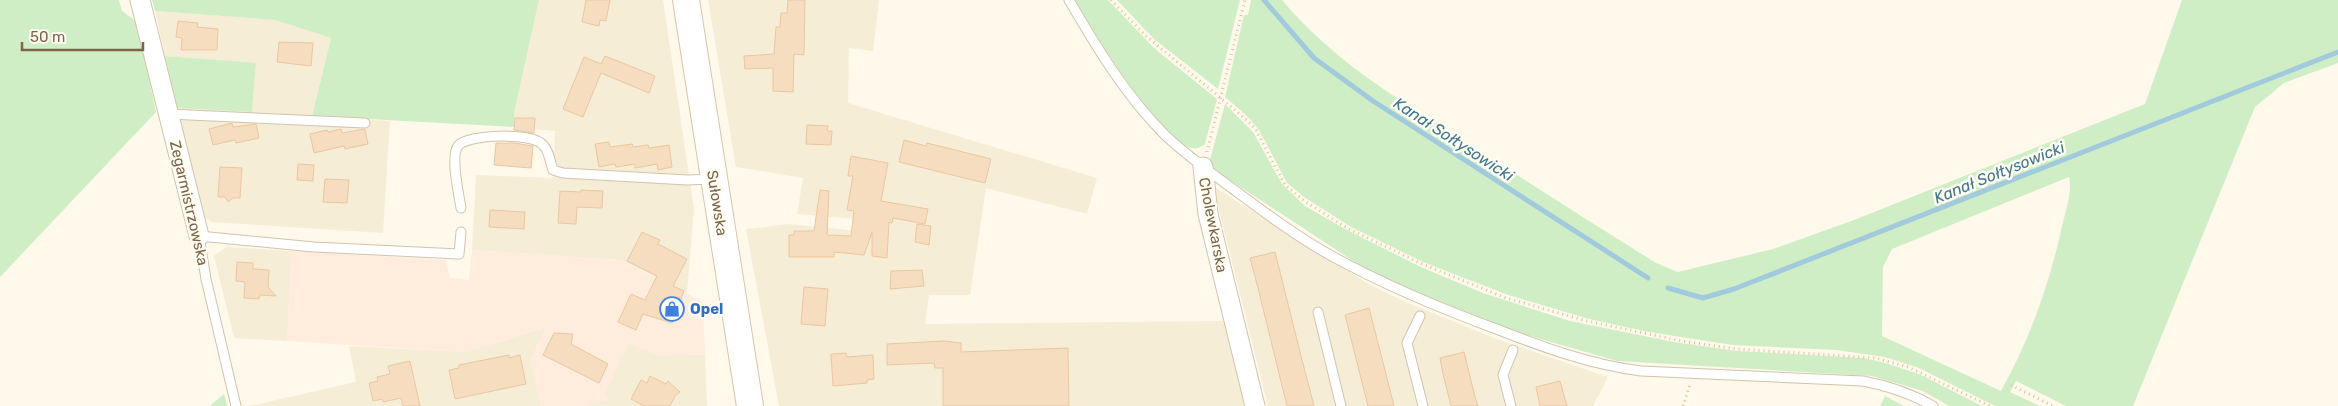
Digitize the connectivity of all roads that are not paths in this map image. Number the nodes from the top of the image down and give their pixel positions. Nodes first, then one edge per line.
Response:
1 (140, 0) edge
2 (686, 0) edge
3 (1069, 0) edge
4 (168, 114) junction
5 (365, 123) dead end
6 (1203, 168) junction
7 (713, 178) junction
8 (461, 208) dead end
9 (461, 232) dead end
10 (199, 236) junction
11 (1318, 312) dead end
12 (1420, 316) dead end
13 (1513, 350) dead end
14 (236, 406) edge
15 (750, 406) edge
16 (1255, 406) edge
17 (1341, 406) edge
18 (1423, 406) edge
19 (1512, 406) edge
20 (1934, 406) edge

1 - 4 street, Zegarmistrzowska
2 - 7 main road, Sułowska
3 - 6 lane, Cholewkarska
4 - 5 lane
4 - 10 street, Zegarmistrzowska
6 - 16 street, Cholewkarska
6 - 20 lane
7 - 8 lane
7 - 15 main road, Sułowska
9 - 10 lane
10 - 14 lane, Zegarmistrzowska
11 - 17 lane
12 - 18 lane
13 - 19 lane

